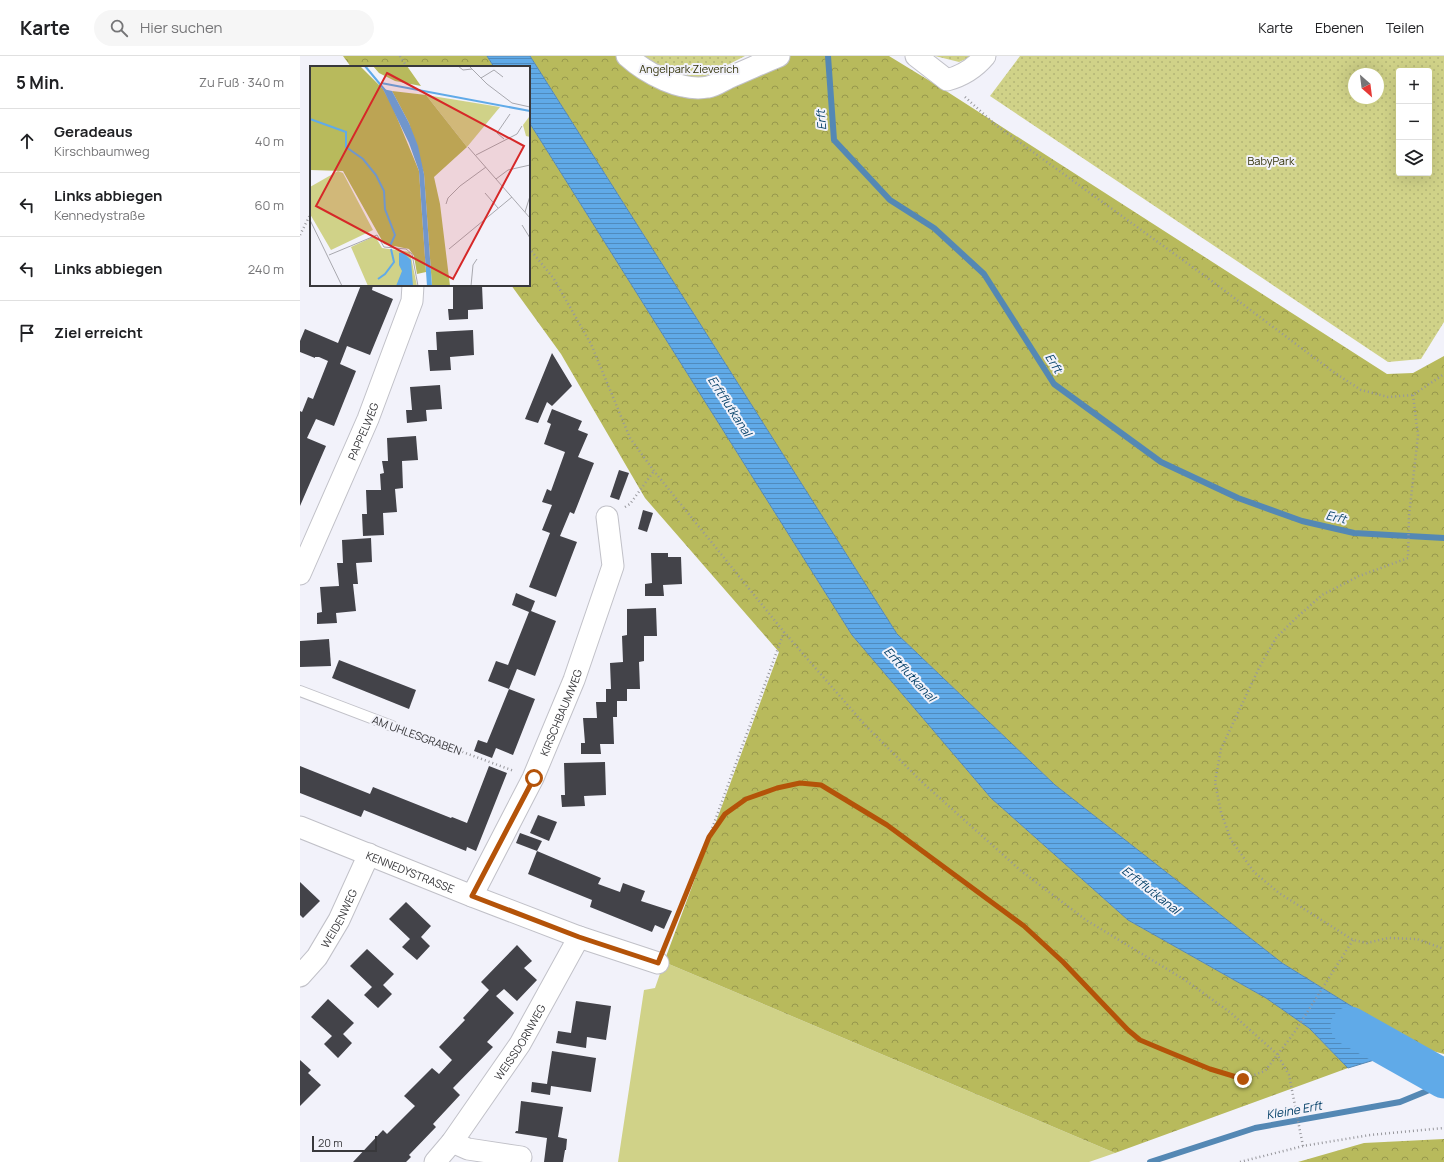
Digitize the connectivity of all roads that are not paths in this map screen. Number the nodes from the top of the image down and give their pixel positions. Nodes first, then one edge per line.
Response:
1 (627, 56) edge
2 (779, 56) edge
3 (916, 56) edge
4 (984, 56) edge
5 (413, 286) edge
6 (607, 517) dead end
7 (300, 574) edge
8 (300, 691) edge
9 (392, 726) road end
10 (300, 827) edge
11 (369, 854) junction
12 (472, 896) junction
13 (579, 937) junction
14 (658, 963) road end
15 (300, 976) edge
16 (452, 1142) junction
17 (520, 1160) edge
18 (435, 1162) edge

1 - 2 street
3 - 4 street
5 - 7 street, PAPPELWEG
6 - 12 street, KIRSCHBAUMWEG
8 - 9 lane, AM UHLESGRABEN
10 - 11 street, KENNEDYSTRASSE
11 - 12 street, KENNEDYSTRASSE
11 - 15 street, WEIDENWEG
12 - 13 street, KENNEDYSTRASSE
13 - 14 street, KENNEDYSTRASSE
13 - 16 street, WEISSDORNWEG
16 - 17 street
16 - 18 street, WEISSDORNWEG

